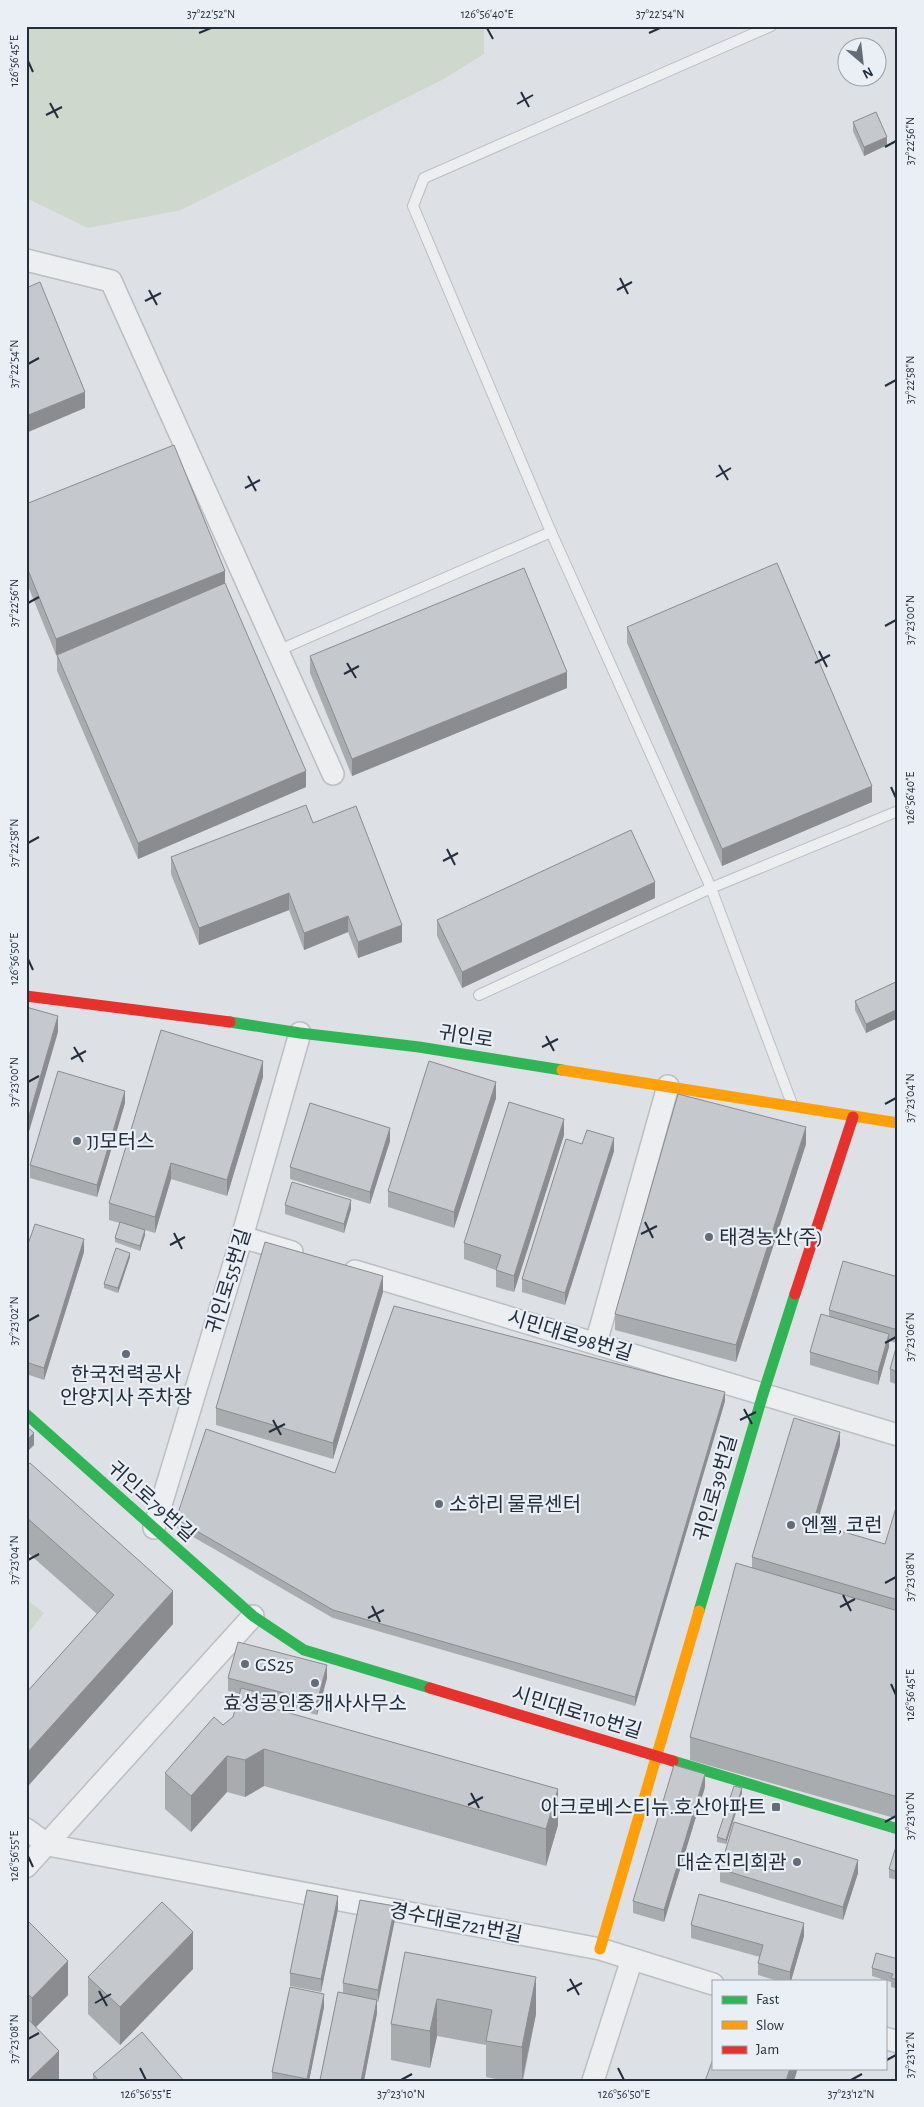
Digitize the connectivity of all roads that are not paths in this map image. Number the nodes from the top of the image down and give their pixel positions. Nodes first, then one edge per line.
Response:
1 (771, 26) edge
2 (26, 260) edge
3 (551, 532) junction
4 (277, 651) junction
5 (333, 774) dead end
6 (898, 811) edge
7 (711, 888) junction
8 (479, 995) dead end
9 (26, 996) edge
10 (300, 1033) junction
11 (668, 1086) junction
12 (793, 1106) junction
13 (853, 1118) junction
14 (898, 1123) edge
15 (242, 1237) junction
16 (309, 1257) edge
17 (338, 1265) edge
18 (596, 1343) junction
19 (763, 1394) junction
20 (26, 1414) edge
21 (898, 1435) edge
22 (154, 1528) junction
23 (253, 1616) junction
24 (656, 1756) junction
25 (26, 1829) edge
26 (898, 1829) edge
27 (48, 1845) junction
28 (26, 1867) edge
29 (600, 1949) junction
30 (632, 1959) junction
31 (712, 1984) edge
32 (886, 2038) edge
33 (898, 2042) edge
34 (593, 2081) edge

1 - 3 lane
2 - 4 street
3 - 4 lane
3 - 7 lane
4 - 5 street
6 - 7 lane
7 - 8 lane
7 - 12 lane
9 - 10 street, 귀인로
10 - 11 street, 귀인로
10 - 15 street, 귀인로55번길
11 - 12 street, 귀인로
11 - 18 street
12 - 13 street, 귀인로
13 - 14 street, 귀인로
13 - 19 street, 귀인로39번길
15 - 16 street
15 - 22 street, 귀인로55번길
17 - 18 street, 시민대로98번길
18 - 19 street, 시민대로98번길
19 - 21 street, 시민대로98번길
19 - 24 street, 귀인로39번길
20 - 22 street, 귀인로79번길
22 - 23 street, 귀인로79번길
23 - 24 street, 시민대로110번길
23 - 27 street
24 - 26 street, 시민대로110번길
24 - 29 street, 귀인로39번길
25 - 27 street
27 - 28 street
27 - 29 street, 경수대로721번길
29 - 30 street, 경수대로721번길
30 - 31 street, 경수대로721번길
30 - 34 street
32 - 33 street

